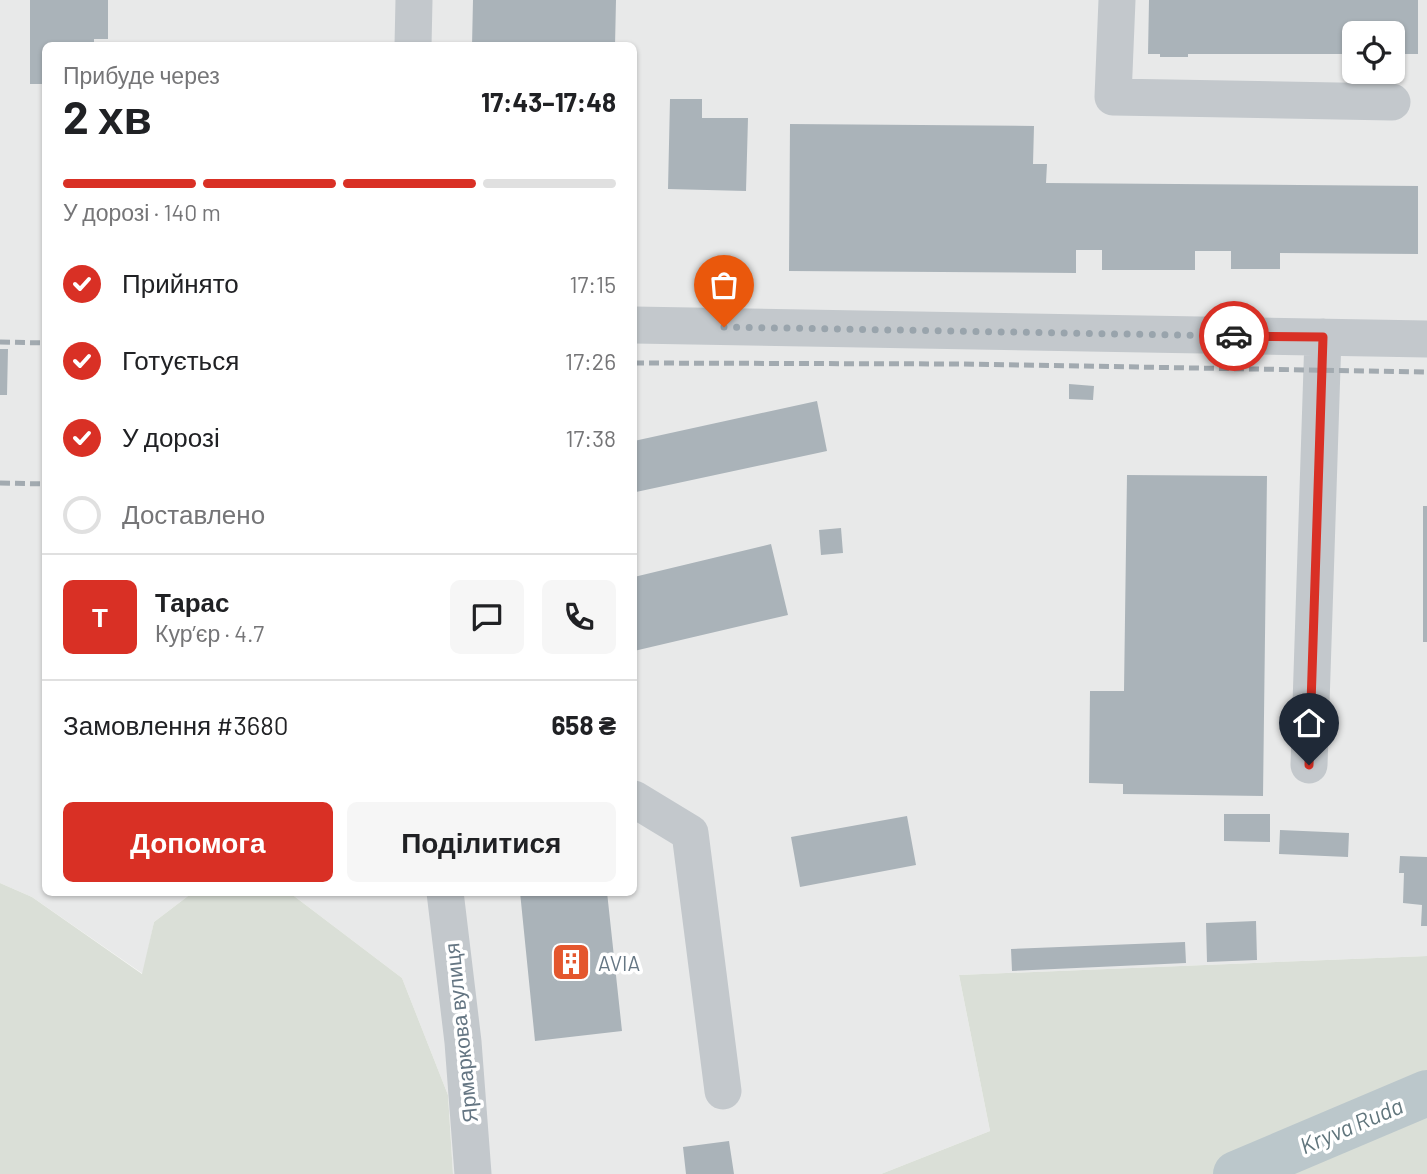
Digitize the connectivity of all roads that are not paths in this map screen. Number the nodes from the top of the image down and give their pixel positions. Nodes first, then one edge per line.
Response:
1 (414, 0) edge
2 (1117, 0) edge
3 (413, 42) edge
4 (1392, 102) dead end
5 (637, 325) edge
6 (1323, 337) junction
7 (1427, 339) edge
8 (1309, 765) dead end
9 (637, 801) edge
10 (445, 896) edge
11 (723, 1091) dead end
12 (473, 1174) edge

1 - 3 street
2 - 4 street
5 - 6 street
6 - 7 street
6 - 8 street
9 - 11 street
10 - 12 street, Ярмаркова вулиця

